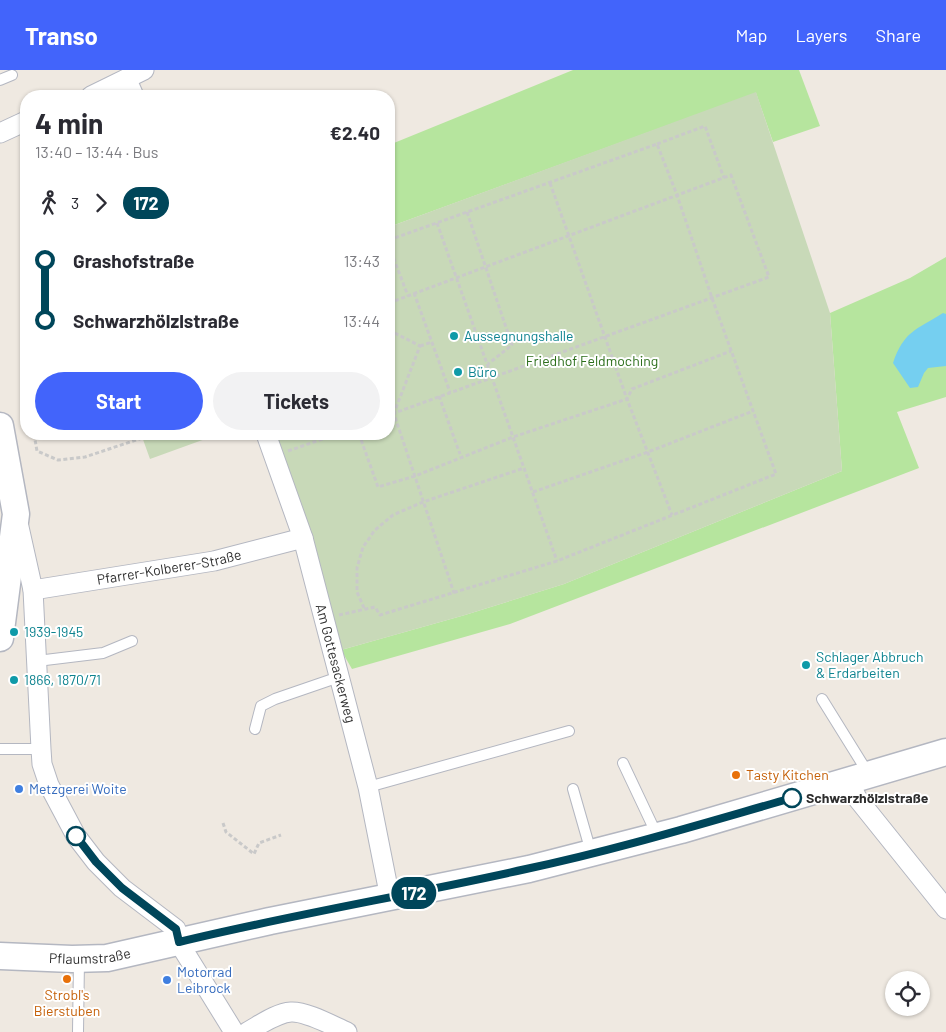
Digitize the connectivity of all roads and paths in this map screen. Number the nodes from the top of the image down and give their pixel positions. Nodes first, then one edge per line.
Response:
1 (144, 70) edge
2 (12, 75) dead end
3 (0, 80) edge
4 (128, 82) edge
5 (107, 90) edge
6 (20, 123) edge
7 (0, 133) edge
8 (657, 144) junction
9 (724, 178) junction
10 (550, 183) junction
11 (677, 195) junction
12 (467, 212) junction
13 (437, 223) junction
14 (569, 235) junction
15 (395, 238) edge
16 (395, 262) edge
17 (485, 267) junction
18 (458, 277) junction
19 (414, 293) junction
20 (408, 296) junction
21 (712, 298) junction
22 (395, 301) edge
23 (395, 333) edge
24 (606, 336) junction
25 (432, 342) junction
26 (420, 346) junction
27 (731, 351) junction
28 (488, 364) junction
29 (492, 378) junction
30 (450, 392) junction
31 (439, 396) junction
32 (627, 399) junction
33 (395, 410) edge
34 (753, 412) junction
35 (395, 413) edge
36 (395, 416) edge
37 (0, 426) edge
38 (513, 438) junction
39 (35, 440) edge
40 (139, 440) edge
41 (268, 440) edge
42 (320, 440) edge
43 (361, 440) edge
44 (648, 452) junction
45 (460, 454) dead end
46 (274, 456) junction
47 (524, 468) junction
48 (414, 476) junction
49 (533, 492) junction
50 (423, 502) junction
51 (10, 505) edge
52 (672, 515) junction
53 (303, 538) junction
54 (558, 561) junction
55 (33, 590) junction
56 (454, 593) junction
57 (364, 608) junction
58 (323, 619) junction
59 (0, 638) edge
60 (132, 641) dead end
61 (37, 661) junction
62 (339, 677) junction
63 (822, 699) dead end
64 (255, 730) dead end
65 (569, 731) dead end
66 (0, 749) edge
67 (41, 749) junction
68 (946, 752) edge
69 (623, 763) dead end
70 (859, 779) junction
71 (368, 787) junction
72 (573, 789) dead end
73 (223, 823) dead end
74 (281, 835) dead end
75 (657, 836) junction
76 (591, 853) junction
77 (390, 898) junction
78 (946, 909) edge
79 (179, 942) junction
80 (0, 956) edge
81 (80, 959) junction
82 (78, 1032) edge
83 (234, 1032) edge
84 (247, 1032) edge
85 (347, 1032) edge

1 - 4 street
2 - 3 lane
4 - 5 street
6 - 7 street
8 - 9 path
8 - 10 path
8 - 11 path
9 - 11 path
9 - 21 path
10 - 12 path
10 - 14 path
11 - 14 path
11 - 21 path
12 - 13 path
12 - 17 path
13 - 15 path
13 - 18 path
14 - 17 path
14 - 24 path
16 - 20 path
17 - 18 path
17 - 28 path
18 - 19 path
18 - 28 path
19 - 20 path
19 - 25 path
20 - 22 path
21 - 24 path
21 - 27 path
23 - 26 path
24 - 29 path
24 - 32 path
25 - 26 path
25 - 30 path
26 - 33 path
27 - 32 path
27 - 34 path
28 - 29 path
29 - 30 path
29 - 38 path
30 - 31 path
31 - 35 path
31 - 45 path
32 - 38 path
32 - 44 path
34 - 44 path
34 - 52 path
36 - 48 path
37 - 51 street
38 - 47 path
38 - 48 path
39 - 40 path
41 - 46 street, Am Gottesackerweg
42 - 46 path
43 - 48 path
44 - 49 path
44 - 52 path
46 - 53 street, Am Gottesackerweg
47 - 49 path
47 - 50 path
48 - 50 path
49 - 54 path
50 - 56 path
50 - 57 path
51 - 55 street
51 - 59 street
52 - 54 path
53 - 55 street, Pfarrer-Kolberer-Straße
53 - 58 street, Am Gottesackerweg
54 - 56 path
55 - 61 street
56 - 57 path
57 - 58 path
58 - 62 street, Am Gottesackerweg
60 - 61 lane
61 - 67 street
62 - 64 lane
62 - 71 street, Am Gottesackerweg
63 - 70 lane
65 - 71 lane
66 - 67 lane
67 - 79 street
68 - 70 street, Pflaumstraße
69 - 75 lane
70 - 75 street, Pflaumstraße
70 - 78 street
71 - 77 street, Am Gottesackerweg
72 - 76 lane
73 - 74 path
75 - 76 street, Pflaumstraße
76 - 77 street, Pflaumstraße
77 - 79 street, Pflaumstraße
79 - 81 street, Pflaumstraße
79 - 83 street
80 - 81 street, Pflaumstraße
81 - 82 lane
84 - 85 street

